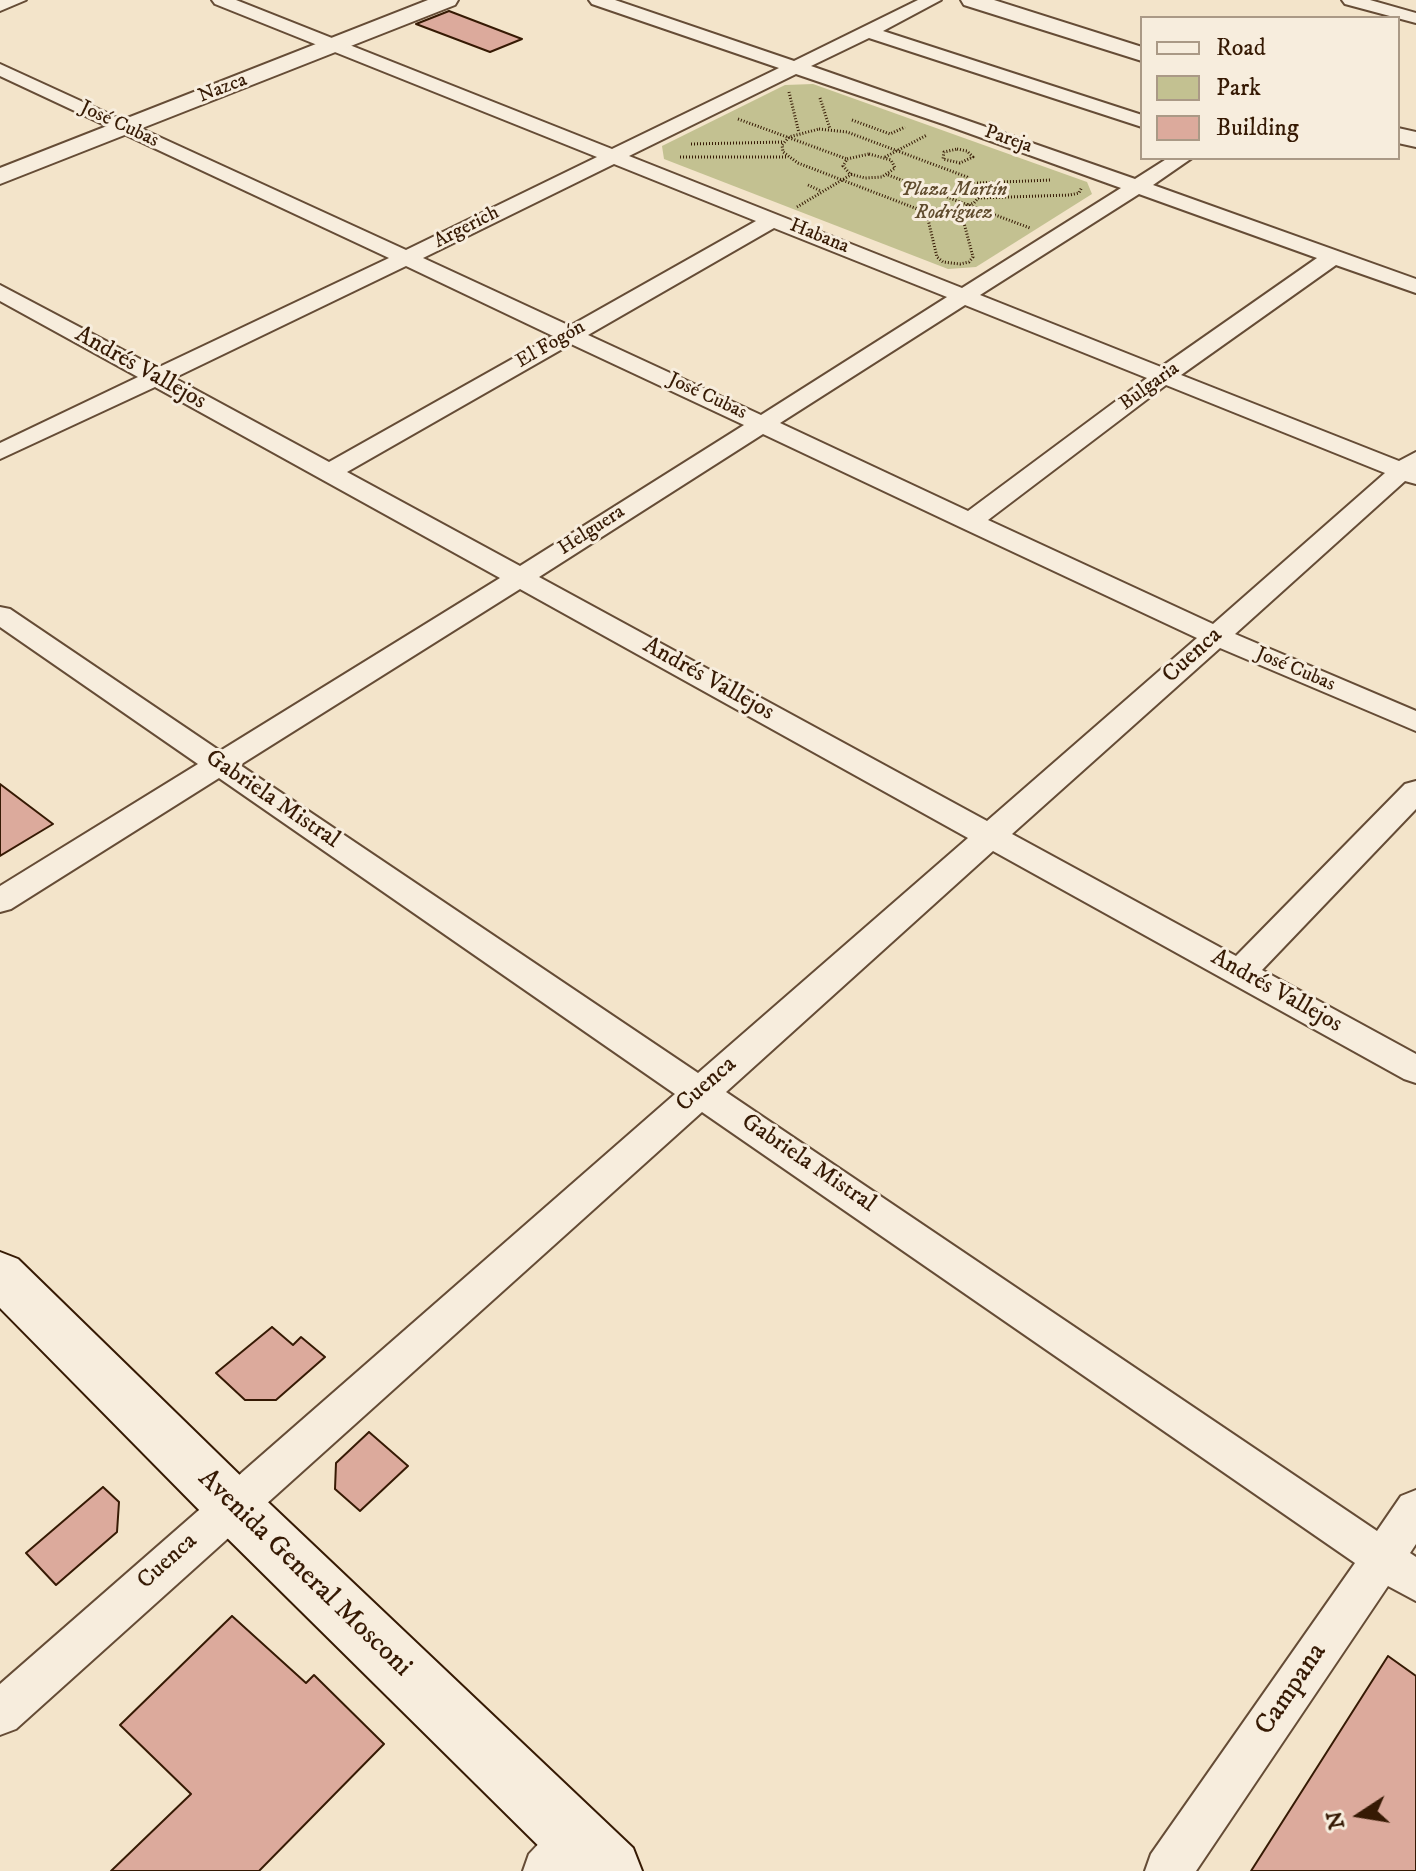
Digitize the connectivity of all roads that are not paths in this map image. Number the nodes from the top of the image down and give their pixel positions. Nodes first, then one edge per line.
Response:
1 (17, 0) edge
2 (221, 0) edge
3 (447, 0) edge
4 (598, 0) edge
5 (932, 0) edge
6 (972, 0) edge
7 (1351, 0) edge
8 (0, 6) edge
9 (1410, 18) edge
10 (867, 31) junction
11 (333, 46) junction
12 (1140, 53) edge
13 (794, 66) junction
14 (0, 69) edge
15 (1140, 120) edge
16 (123, 128) junction
17 (611, 155) junction
18 (1179, 160) edge
19 (0, 177) edge
20 (1138, 186) junction
21 (775, 219) junction
22 (1334, 256) junction
23 (406, 258) junction
24 (1416, 286) edge
25 (0, 292) edge
26 (965, 295) junction
27 (571, 334) junction
28 (1164, 376) junction
29 (156, 377) junction
30 (762, 422) junction
31 (0, 452) edge
32 (1411, 469) edge
33 (328, 473) junction
34 (969, 522) junction
35 (521, 577) junction
36 (0, 615) edge
37 (1216, 636) junction
38 (1416, 722) edge
39 (218, 764) junction
40 (1416, 791) edge
41 (992, 837) junction
42 (0, 901) edge
43 (1241, 972) junction
44 (1416, 1070) edge
45 (700, 1091) junction
46 (0, 1274) edge
47 (232, 1505) junction
48 (1416, 1509) edge
49 (1399, 1569) edge
50 (0, 1713) edge
51 (577, 1860) edge
52 (1168, 1871) edge

1 - 8 street
2 - 11 street, Habana
3 - 11 street, Nazca
4 - 13 street, Pareja
5 - 10 street, Argerich
6 - 12 street
7 - 9 street
10 - 13 street, Argerich
10 - 15 street
11 - 16 street, Nazca
11 - 17 street, Habana
13 - 17 street, Argerich
13 - 20 street, Pareja
14 - 16 street, José Cubas
16 - 19 street, Nazca
16 - 23 street, José Cubas
17 - 21 street, Habana
17 - 23 street, Argerich
18 - 20 street, Helguera
20 - 22 street, Pareja
20 - 26 street, Helguera
21 - 26 street, Habana
21 - 27 street, El Fogón
22 - 24 street, Pareja
22 - 28 street, Bulgaria
23 - 27 street, José Cubas
23 - 29 street, Argerich
25 - 29 street, Andrés Vallejos
26 - 28 street, Habana
26 - 30 street, Helguera
27 - 30 street, José Cubas
27 - 33 street, El Fogón
28 - 32 street, Habana
28 - 34 street, Bulgaria
29 - 31 street, Argerich
29 - 33 street, Andrés Vallejos
30 - 34 street, José Cubas
30 - 35 street, Helguera
32 - 37 street, Cuenca
33 - 35 street, Andrés Vallejos
34 - 37 street, José Cubas
35 - 39 street, Helguera
35 - 41 street, Andrés Vallejos
36 - 39 street, Gabriela Mistral
37 - 38 street, José Cubas
37 - 41 street, Cuenca
39 - 42 street, Helguera
39 - 45 street, Gabriela Mistral
40 - 43 street
41 - 43 street, Andrés Vallejos
41 - 45 street, Cuenca
43 - 44 street, Andrés Vallejos
45 - 47 street, Cuenca
45 - 49 street, Gabriela Mistral
46 - 47 main road, Avenida General Mosconi
47 - 50 street, Cuenca
47 - 51 main road, Avenida General Mosconi
48 - 49 street, Campana
49 - 52 street, Campana

